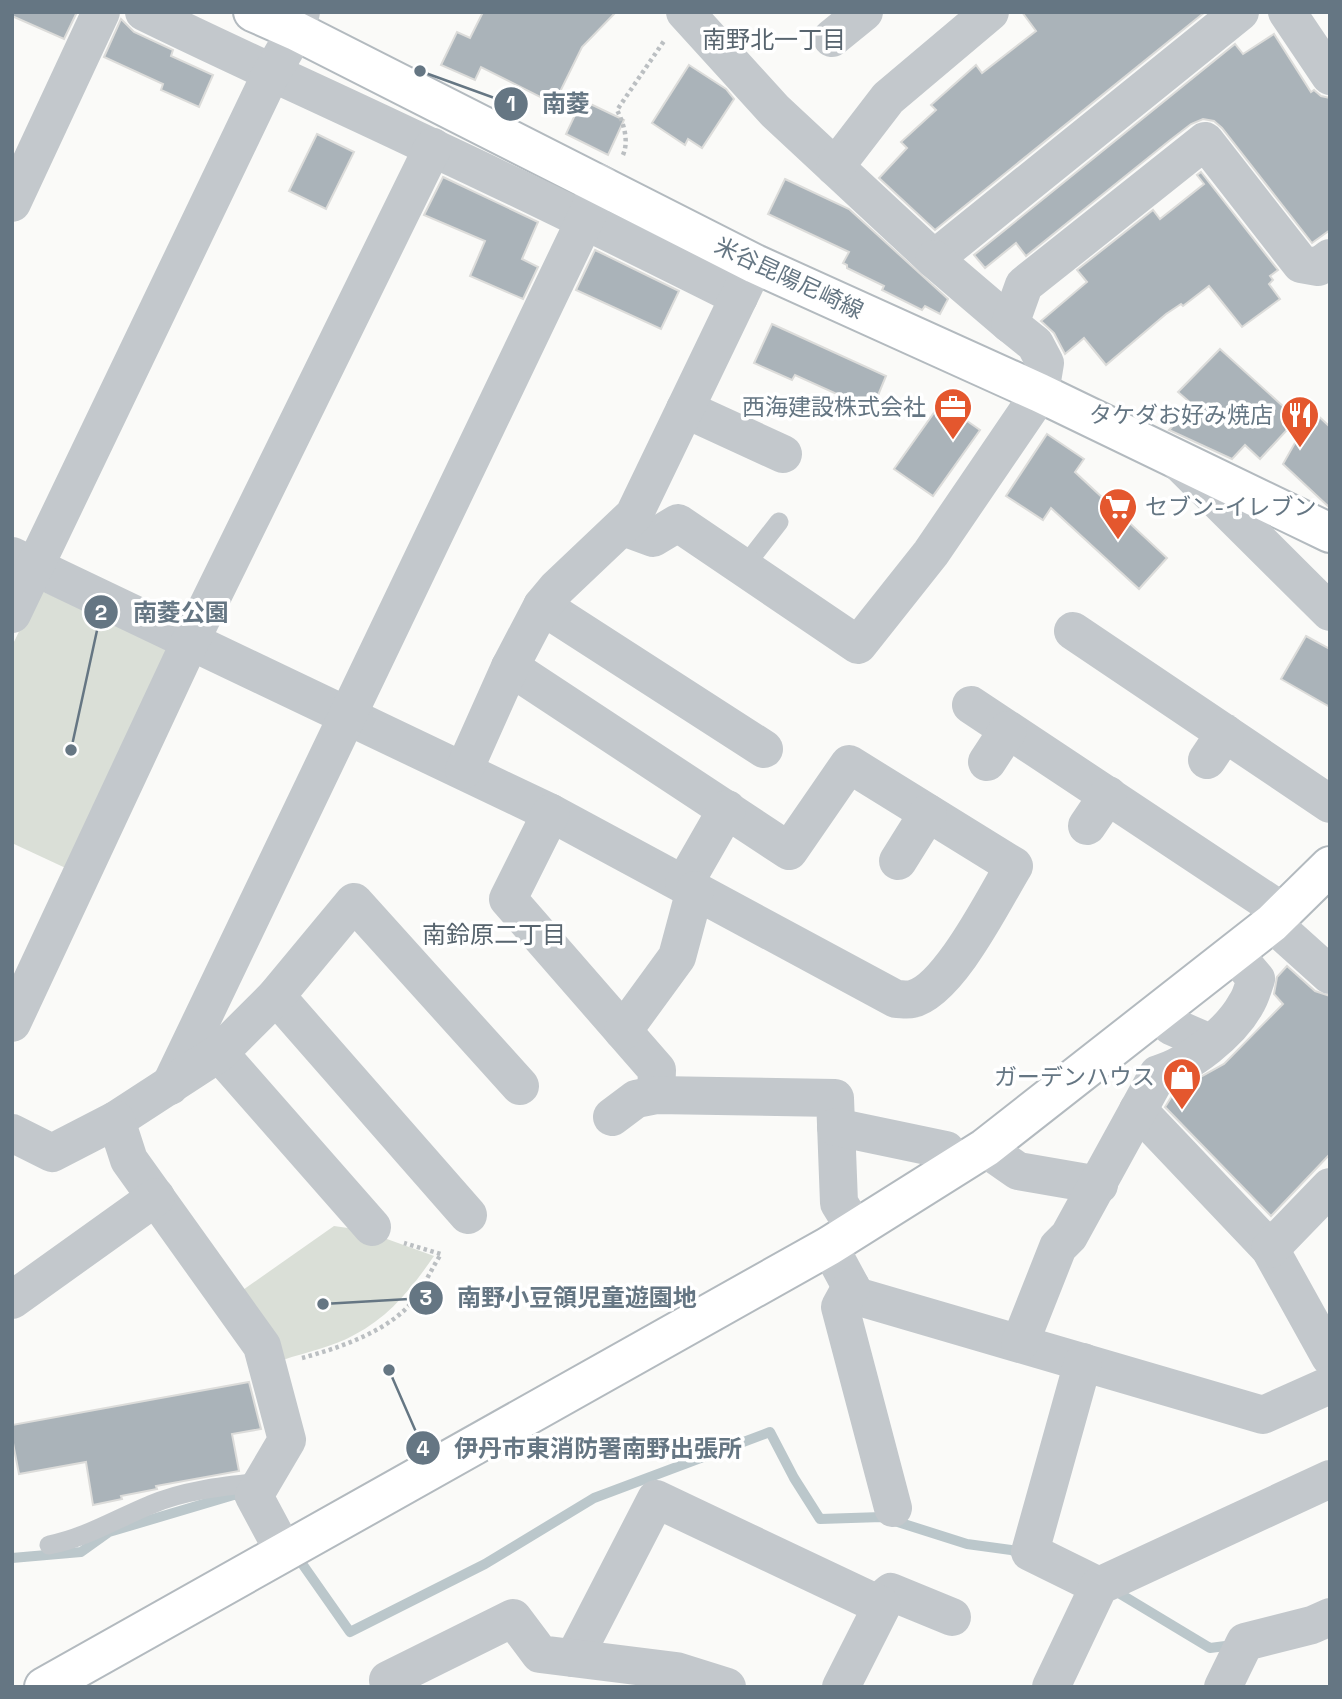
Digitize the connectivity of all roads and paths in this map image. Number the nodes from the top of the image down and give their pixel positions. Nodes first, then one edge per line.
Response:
1 (101, 12) edge
2 (144, 12) edge
3 (253, 12) edge
4 (685, 12) edge
5 (864, 12) edge
6 (990, 12) edge
7 (1287, 12) edge
8 (1241, 13) edge
9 (298, 22) edge
10 (832, 38) dead end
11 (271, 74) junction
12 (1330, 76) edge
13 (433, 147) junction
14 (835, 167) junction
15 (611, 170) junction
16 (12, 203) edge
17 (585, 220) junction
18 (1330, 258) edge
19 (934, 259) junction
20 (747, 280) junction
21 (1010, 324) junction
22 (1040, 393) junction
23 (685, 409) junction
24 (783, 454) dead end
25 (1177, 461) junction
26 (779, 523) dead end
27 (623, 527) junction
28 (1330, 533) edge
29 (24, 561) edge
30 (744, 568) junction
31 (542, 606) junction
32 (1330, 612) edge
33 (12, 614) edge
34 (1073, 631) dead end
35 (190, 642) junction
36 (510, 667) junction
37 (971, 705) dead end
38 (347, 715) junction
39 (1008, 730) junction
40 (764, 749) dead end
41 (987, 762) dead end
42 (464, 770) junction
43 (1330, 804) edge
44 (727, 809) junction
45 (551, 813) junction
46 (928, 813) junction
47 (898, 861) dead end
48 (1330, 866) edge
49 (689, 887) junction
50 (1278, 918) junction
51 (1234, 953) junction
52 (1330, 975) edge
53 (275, 996) junction
54 (1159, 1012) junction
55 (12, 1023) edge
56 (623, 1031) junction
57 (1210, 1043) junction
58 (219, 1053) junction
59 (170, 1086) junction
60 (520, 1086) dead end
61 (656, 1095) junction
62 (1138, 1110) junction
63 (612, 1117) dead end
64 (116, 1120) junction
65 (836, 1126) junction
66 (12, 1133) edge
67 (971, 1156) junction
68 (1099, 1185) junction
69 (1330, 1187) edge
70 (156, 1197) junction
71 (468, 1215) dead end
72 (372, 1227) joint
73 (842, 1238) junction
74 (1270, 1249) junction
75 (850, 1287) junction
76 (12, 1300) edge
77 (1020, 1343) junction
78 (1330, 1357) edge
79 (1083, 1363) junction
80 (268, 1368) junction
81 (1330, 1385) edge
82 (1330, 1479) edge
83 (263, 1481) junction
84 (894, 1508) dead end
85 (49, 1545) dead end
86 (284, 1552) junction
87 (1099, 1586) junction
88 (877, 1603) junction
89 (952, 1617) dead end
90 (1330, 1617) edge
91 (574, 1658) junction
92 (44, 1687) edge
93 (390, 1687) edge
94 (727, 1687) edge
95 (841, 1687) edge
96 (1051, 1687) edge
97 (1223, 1687) edge

1 - 16 street
2 - 11 street
3 - 9 street, 米谷昆陽尼崎線
4 - 14 street
4 - 15 path
5 - 10 street
6 - 14 street
7 - 12 street
8 - 19 street
9 - 11 street
9 - 15 street, 米谷昆陽尼崎線
11 - 13 street
11 - 29 street
13 - 17 street
13 - 35 street
14 - 19 street
15 - 17 street
15 - 20 street, 米谷昆陽尼崎線
17 - 20 street
17 - 38 street
18 - 21 street
19 - 21 street
20 - 22 street, 米谷昆陽尼崎線
20 - 23 street
21 - 22 street
22 - 25 street, 米谷昆陽尼崎線
22 - 30 street
23 - 24 street
23 - 27 street
25 - 28 street, 米谷昆陽尼崎線
25 - 32 street
26 - 30 lane
27 - 30 street
27 - 31 street
29 - 33 street
29 - 35 street
31 - 36 street
31 - 40 street
34 - 43 street
35 - 38 street
35 - 55 street
36 - 42 street
36 - 44 street
37 - 39 street
38 - 42 street
38 - 59 street
39 - 41 street
39 - 50 street
42 - 45 street
44 - 46 street
44 - 49 street
45 - 49 street
45 - 56 street
46 - 47 street
46 - 49 street
48 - 50 street
49 - 56 street
50 - 51 street
50 - 52 street
51 - 54 street
51 - 57 street
53 - 58 street
53 - 60 street
53 - 71 street
54 - 57 street
54 - 67 street
56 - 61 street
57 - 62 street
58 - 59 street
58 - 72 street
59 - 64 street
61 - 63 street
61 - 65 street
62 - 68 street
62 - 74 street
64 - 66 street
64 - 70 street
65 - 67 street
65 - 73 street
67 - 68 street
67 - 73 street
68 - 77 street
69 - 74 street
70 - 76 street
70 - 80 street
72 - 80 path
73 - 75 street
73 - 86 street
74 - 78 street
75 - 77 street
75 - 84 street
77 - 79 street
79 - 81 street
79 - 87 street
80 - 83 street
82 - 87 street
83 - 85 lane
83 - 86 street
86 - 92 street
87 - 96 street
88 - 89 street
88 - 91 street
88 - 95 street
90 - 97 street
91 - 93 street
91 - 94 street

